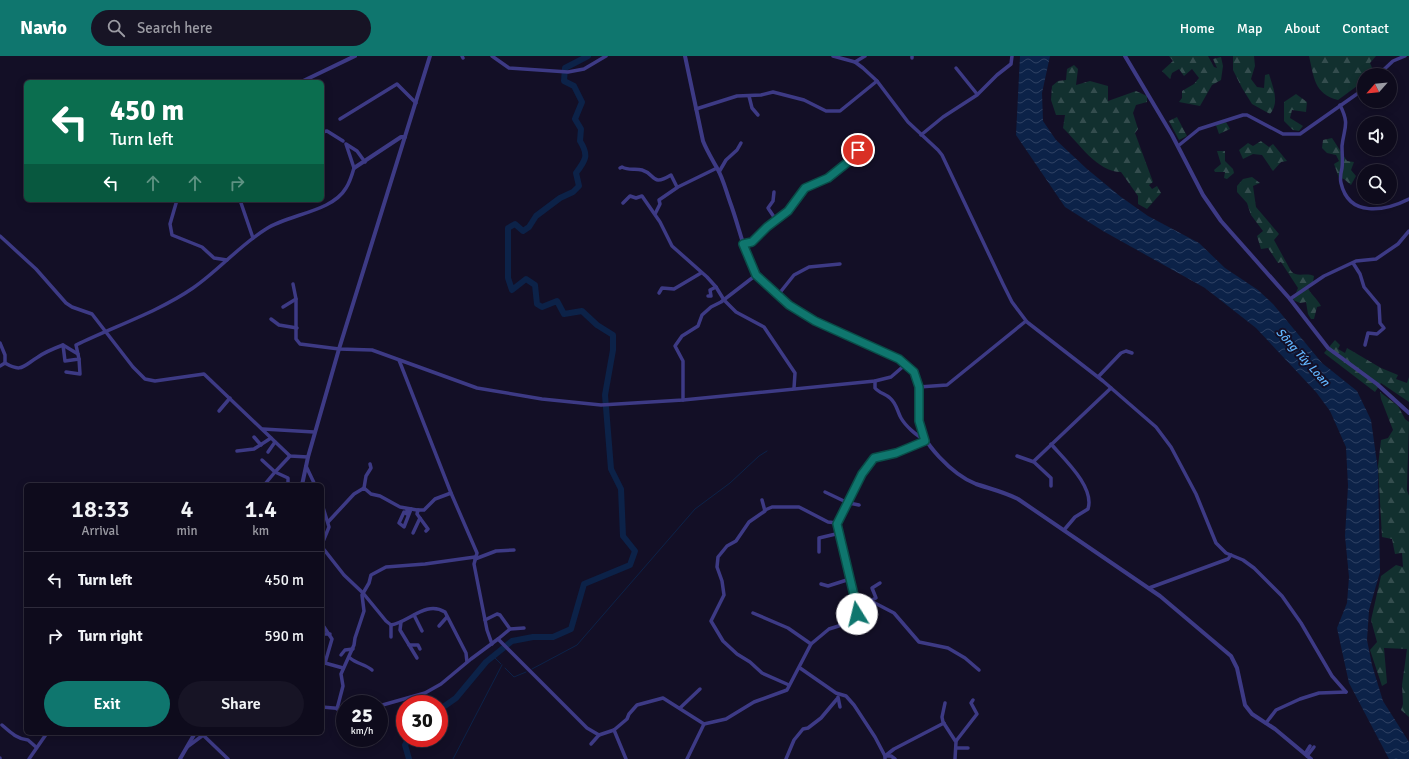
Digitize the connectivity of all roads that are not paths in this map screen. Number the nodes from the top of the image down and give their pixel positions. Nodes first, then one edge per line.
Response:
1 (354, 56) edge
2 (430, 56) edge
3 (492, 56) edge
4 (606, 56) edge
5 (685, 56) edge
6 (833, 56) edge
7 (865, 56) edge
8 (1012, 56) edge
9 (1125, 56) edge
10 (1405, 56) edge
11 (855, 62) junction
12 (956, 68) dead end
13 (1386, 68) edge
14 (305, 80) edge
15 (877, 81) junction
16 (977, 94) junction
17 (1357, 94) edge
18 (749, 96) junction
19 (416, 103) junction
20 (1340, 105) junction
21 (696, 109) junction
22 (758, 115) dead end
23 (340, 119) dead end
24 (324, 132) edge
25 (921, 135) junction
26 (406, 138) junction
27 (344, 142) junction
28 (741, 143) dead end
29 (340, 146) dead end
30 (1178, 146) junction
31 (868, 157) dead end
32 (365, 162) junction
33 (354, 168) junction
34 (620, 168) dead end
35 (718, 170) junction
36 (677, 187) junction
37 (774, 192) dead end
38 (1409, 199) edge
39 (176, 202) edge
40 (241, 202) edge
41 (624, 203) dead end
42 (654, 214) junction
43 (774, 221) junction
44 (1409, 232) edge
45 (0, 236) edge
46 (253, 238) junction
47 (743, 244) junction
48 (226, 260) junction
49 (1353, 262) junction
50 (840, 264) dead end
51 (701, 273) junction
52 (756, 275) junction
53 (293, 284) dead end
54 (716, 287) junction
55 (659, 293) dead end
56 (778, 295) junction
57 (708, 296) dead end
58 (296, 299) junction
59 (1290, 299) junction
60 (724, 300) junction
61 (283, 307) dead end
62 (271, 319) dead end
63 (1026, 321) junction
64 (297, 328) junction
65 (105, 331) junction
66 (0, 343) edge
67 (63, 345) junction
68 (1365, 345) dead end
69 (339, 349) junction
70 (1132, 353) dead end
71 (78, 354) junction
72 (79, 359) junction
73 (399, 360) junction
74 (4, 363) junction
75 (906, 364) junction
76 (0, 366) edge
77 (66, 372) dead end
78 (1098, 377) junction
79 (876, 381) junction
80 (919, 387) junction
81 (794, 388) junction
82 (1111, 388) junction
83 (230, 398) junction
84 (683, 400) junction
85 (218, 411) dead end
86 (1409, 413) edge
87 (263, 429) junction
88 (314, 432) junction
89 (254, 437) dead end
90 (271, 438) junction
91 (925, 440) junction
92 (275, 442) junction
93 (1051, 444) junction
94 (261, 445) junction
95 (237, 451) dead end
96 (268, 452) dead end
97 (290, 456) junction
98 (1017, 456) dead end
99 (308, 457) junction
100 (262, 460) dead end
101 (1034, 462) junction
102 (370, 464) dead end
103 (306, 466) junction
104 (275, 472) junction
105 (266, 483) edge
106 (288, 483) edge
107 (302, 483) edge
108 (314, 483) edge
109 (1051, 486) dead end
110 (364, 488) junction
111 (825, 492) dead end
112 (450, 493) junction
113 (762, 500) dead end
114 (859, 505) dead end
115 (409, 509) junction
116 (324, 510) edge
117 (418, 510) junction
118 (765, 510) junction
119 (420, 518) junction
120 (328, 522) junction
121 (838, 522) junction
122 (1064, 530) junction
123 (426, 531) dead end
124 (413, 533) dead end
125 (840, 533) junction
126 (324, 542) edge
127 (324, 549) edge
128 (514, 550) dead end
129 (819, 552) dead end
130 (1232, 555) junction
131 (475, 558) junction
132 (850, 579) junction
133 (880, 583) dead end
134 (822, 584) dead end
135 (1149, 588) junction
136 (872, 590) junction
137 (878, 591) dead end
138 (363, 593) junction
139 (871, 601) junction
140 (857, 608) junction
141 (753, 612) dead end
142 (414, 615) junction
143 (447, 617) junction
144 (485, 620) junction
145 (401, 622) junction
146 (391, 625) junction
147 (324, 626) edge
148 (439, 626) dead end
149 (524, 628) dead end
150 (510, 629) junction
151 (422, 631) dead end
152 (324, 634) edge
153 (330, 634) junction
154 (391, 637) dead end
155 (498, 639) junction
156 (492, 644) junction
157 (811, 644) junction
158 (409, 645) junction
159 (353, 649) junction
160 (420, 649) dead end
161 (341, 655) dead end
162 (350, 658) junction
163 (416, 658) dead end
164 (467, 662) junction
165 (343, 668) junction
166 (800, 668) junction
167 (372, 670) dead end
168 (979, 670) dead end
169 (789, 684) junction
170 (700, 689) dead end
171 (839, 694) junction
172 (341, 695) edge
173 (837, 699) junction
174 (973, 700) dead end
175 (388, 703) edge
176 (945, 703) dead end
177 (324, 707) edge
178 (680, 708) junction
179 (840, 708) dead end
180 (336, 709) edge
181 (944, 723) junction
182 (1266, 723) junction
183 (704, 724) junction
184 (2, 725) dead end
185 (614, 730) junction
186 (45, 735) edge
187 (194, 735) edge
188 (204, 735) edge
189 (206, 735) edge
190 (599, 735) junction
191 (956, 741) junction
192 (591, 744) dead end
193 (1312, 746) dead end
194 (36, 747) junction
195 (186, 748) junction
196 (956, 748) junction
197 (968, 748) dead end
198 (1308, 756) edge
199 (885, 758) edge
200 (29, 759) edge
201 (180, 759) edge
202 (228, 759) edge
203 (626, 759) edge
204 (687, 759) edge
205 (786, 759) edge
206 (895, 759) edge
207 (955, 759) edge

1 - 14 street
2 - 19 street
3 - 4 street
5 - 21 street
6 - 11 street
7 - 11 street
8 - 16 street
9 - 30 street
10 - 13 street
11 - 15 street
12 - 16 street
15 - 18 street
15 - 25 street
16 - 25 street
17 - 20 street
18 - 21 street
18 - 22 street
19 - 23 street
19 - 26 street
20 - 30 street
20 - 38 street
21 - 35 street
24 - 27 street
25 - 63 street
26 - 32 street
26 - 69 street
27 - 29 street
27 - 32 street
27 - 33 street
28 - 35 street
30 - 59 street
31 - 43 street
32 - 33 street
33 - 46 street
34 - 36 street
35 - 36 street
35 - 47 street
36 - 42 street
37 - 43 street
39 - 48 street
40 - 46 street
41 - 42 street
42 - 51 street
43 - 47 street
44 - 49 street
45 - 65 street
46 - 48 street
47 - 52 street
48 - 65 street
49 - 59 street
49 - 68 street
50 - 56 street
51 - 54 street
51 - 55 street
52 - 56 street
52 - 60 street
53 - 58 street
54 - 57 street
54 - 60 street
56 - 75 street
58 - 61 street
58 - 64 street
59 - 86 street
60 - 81 street
60 - 84 street
62 - 64 street
63 - 78 street
63 - 80 street
64 - 69 street
65 - 71 street
65 - 83 street
66 - 74 street
67 - 71 street
67 - 72 street
67 - 74 street
69 - 73 street
69 - 88 street
70 - 78 street
71 - 72 street
72 - 77 street
73 - 84 street
73 - 112 street
74 - 76 street
75 - 79 street
75 - 80 street
78 - 82 street
79 - 81 street
79 - 91 street
80 - 91 street
81 - 84 street
82 - 93 street
82 - 130 street
83 - 85 street
83 - 87 street
87 - 88 street
87 - 90 street
88 - 99 street
89 - 94 street
90 - 92 street
90 - 94 street
91 - 121 street, bridge
91 - 122 street
92 - 96 street
92 - 97 street
93 - 101 street
93 - 122 street
94 - 95 street
97 - 99 street
97 - 104 street
98 - 101 street
99 - 103 street
100 - 104 street
101 - 109 street
102 - 110 street
103 - 107 street
103 - 108 street
104 - 105 street
104 - 106 street
110 - 115 street
110 - 120 street
111 - 114 street
112 - 117 street
112 - 131 street
113 - 118 street
115 - 115 street
115 - 117 street
116 - 120 street
117 - 119 street
118 - 121 street
118 - 169 street
119 - 123 street
119 - 124 street
120 - 126 street
121 - 125 street
122 - 135 street
125 - 129 street
125 - 132 street
127 - 138 street
128 - 131 street
130 - 135 street
130 - 182 street
131 - 138 street
131 - 144 street
132 - 134 street
132 - 140 street
133 - 136 street
135 - 182 street
136 - 137 street
136 - 139 street
138 - 146 street
138 - 159 street
139 - 140 street
139 - 168 street
140 - 157 street
141 - 157 street
142 - 143 street
142 - 145 street
142 - 151 street
143 - 148 street
143 - 164 street
144 - 150 street
144 - 156 street
145 - 146 street
145 - 158 street
146 - 154 street
147 - 153 street
149 - 150 street
150 - 155 street
152 - 153 street
153 - 165 street
155 - 156 street
155 - 190 street
156 - 164 street
157 - 166 street
158 - 160 street
158 - 163 street
159 - 161 street
159 - 162 street
162 - 165 street
162 - 167 street
164 - 175 street
165 - 172 street
166 - 169 street
166 - 171 street
169 - 183 street
170 - 178 street
171 - 173 street
171 - 199 street
173 - 179 street
173 - 205 street
174 - 191 street
176 - 181 street
177 - 180 street
178 - 183 street
178 - 185 street
181 - 191 street
181 - 199 street
182 - 198 street
183 - 204 street
184 - 194 street
185 - 190 street
185 - 203 street
186 - 194 street
187 - 195 street
188 - 195 street
189 - 202 street
190 - 192 street
191 - 196 street
193 - 198 street
194 - 200 street
195 - 201 street
196 - 197 street
196 - 207 street
199 - 206 street

